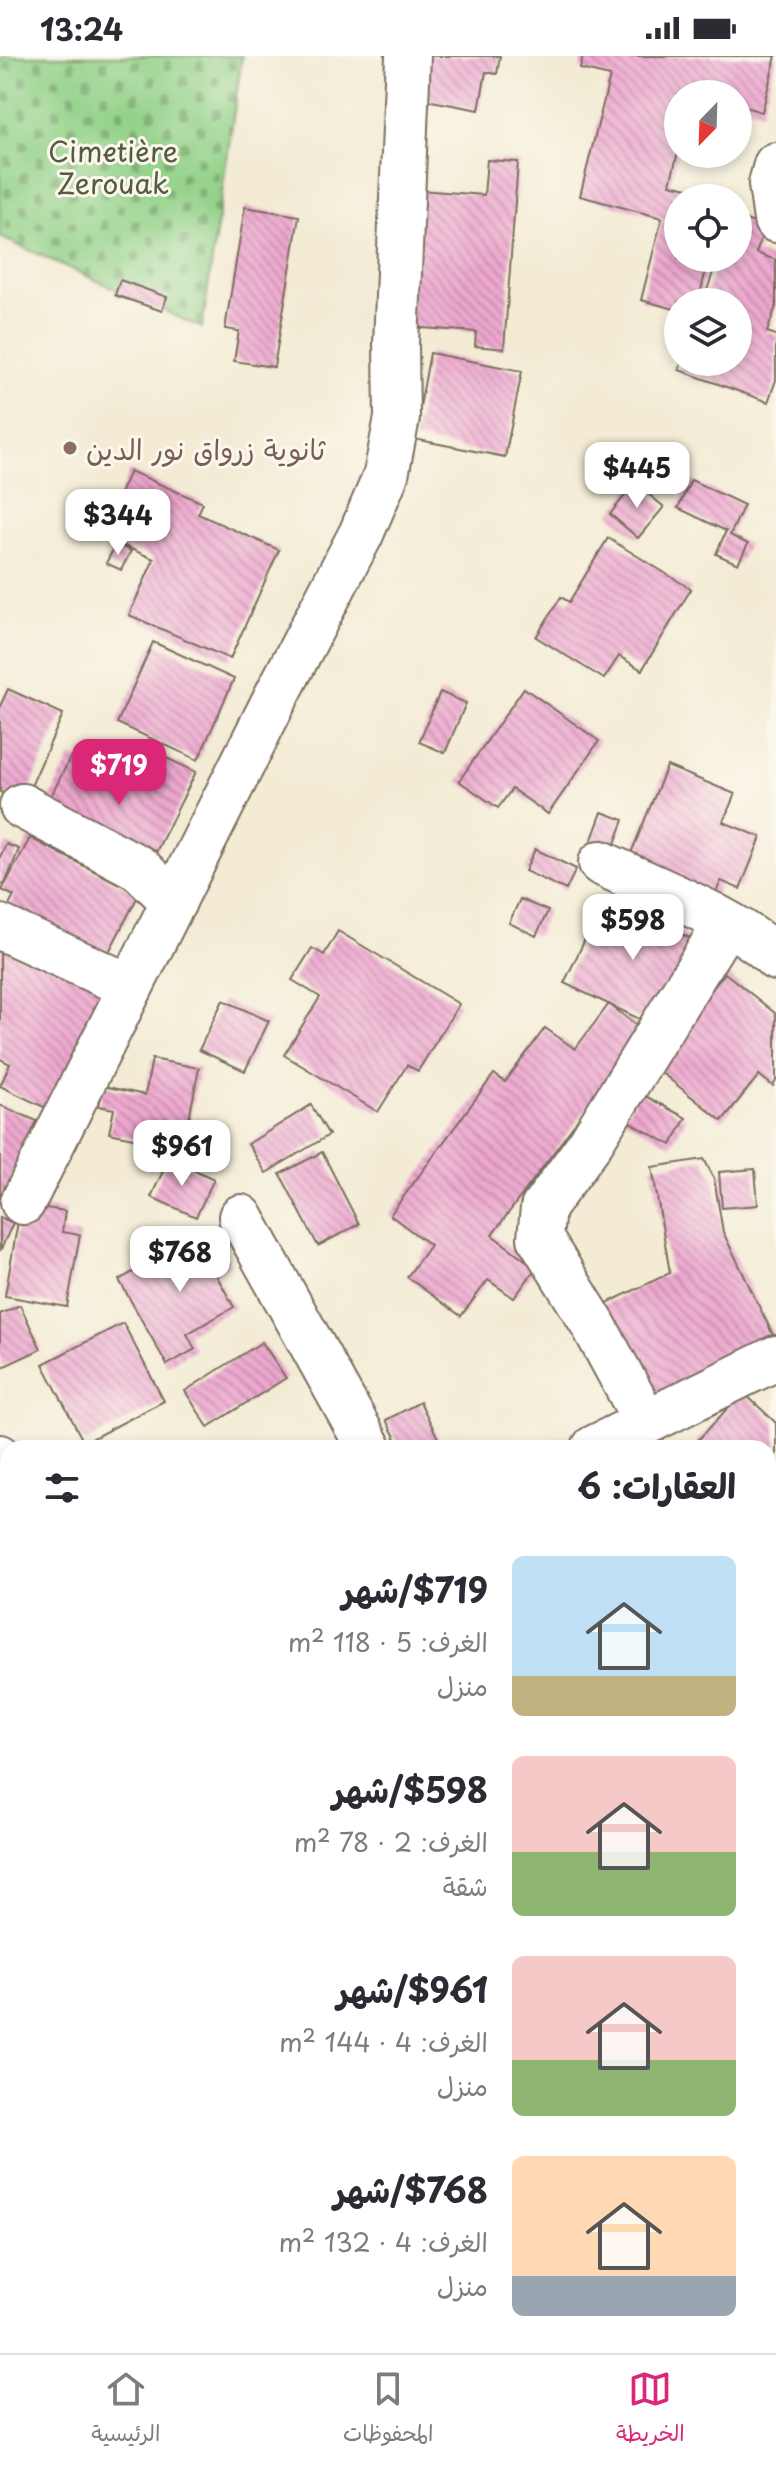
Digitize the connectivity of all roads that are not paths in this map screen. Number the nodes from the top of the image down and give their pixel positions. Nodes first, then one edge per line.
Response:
1 (408, 56) edge
2 (776, 165) edge
3 (776, 220) edge
4 (22, 806) dead end
5 (601, 863) dead end
6 (174, 902) junction
7 (726, 923) junction
8 (0, 927) edge
9 (776, 958) edge
10 (129, 986) junction
11 (23, 1202) dead end
12 (241, 1217) dead end
13 (776, 1358) edge
14 (646, 1422) junction
15 (365, 1440) edge
16 (610, 1440) edge

1 - 6 street
2 - 3 street
4 - 6 street
5 - 7 street
6 - 10 street
7 - 9 street
7 - 14 street
8 - 10 street
10 - 11 street
12 - 15 street
13 - 14 street
14 - 16 street

